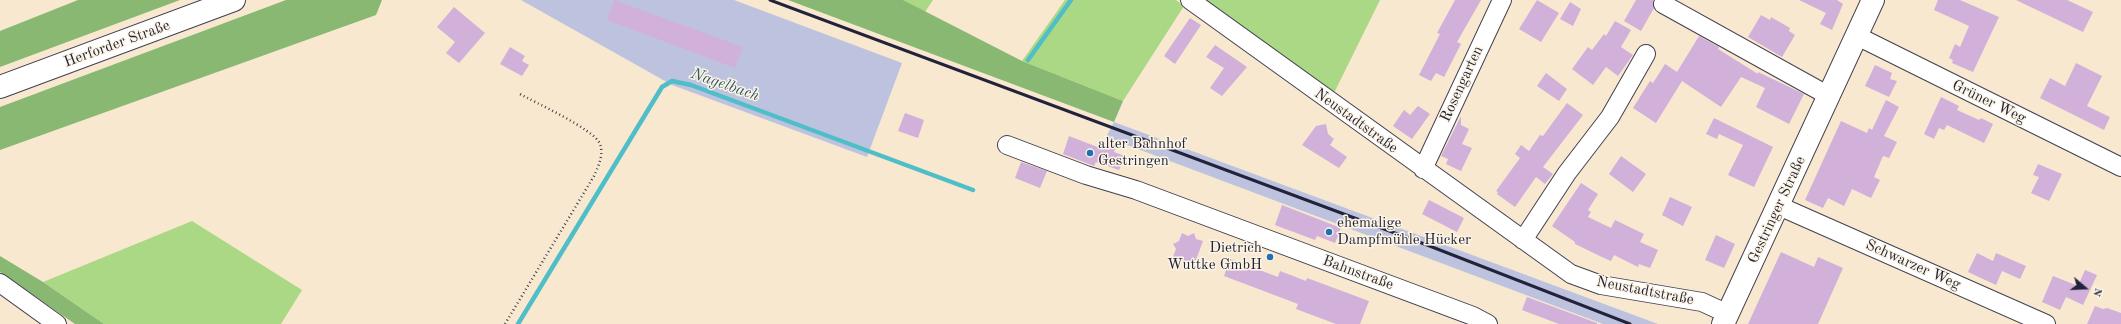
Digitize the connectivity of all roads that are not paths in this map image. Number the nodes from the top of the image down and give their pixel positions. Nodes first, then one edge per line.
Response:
1 (234, 0) edge
2 (1190, 0) edge
3 (1502, 0) edge
4 (1873, 0) edge
5 (1663, 4) dead end
6 (1857, 36) junction
7 (1646, 54) dead end
8 (0, 88) edge
9 (1829, 96) junction
10 (1007, 145) dead end
11 (2121, 167) edge
12 (1422, 169) junction
13 (1779, 206) junction
14 (1523, 240) junction
15 (4, 292) edge
16 (1726, 319) edge
17 (57, 324) edge
18 (1488, 324) edge
19 (2046, 324) edge

1 - 8 main road, Herforder Straße
2 - 12 street, Neustadtstraße
3 - 12 street, Rosengarten
4 - 6 main road, Gestringer Straße
5 - 9 street
6 - 9 main road, Gestringer Straße
6 - 11 street, Grüner Weg
7 - 14 street
9 - 13 main road, Gestringer Straße
10 - 18 street, Bahnstraße
12 - 14 street, Neustadtstraße
13 - 16 main road, Gestringer Straße
13 - 19 street, Schwarzer Weg
14 - 16 street, Neustadtstraße
15 - 17 street

